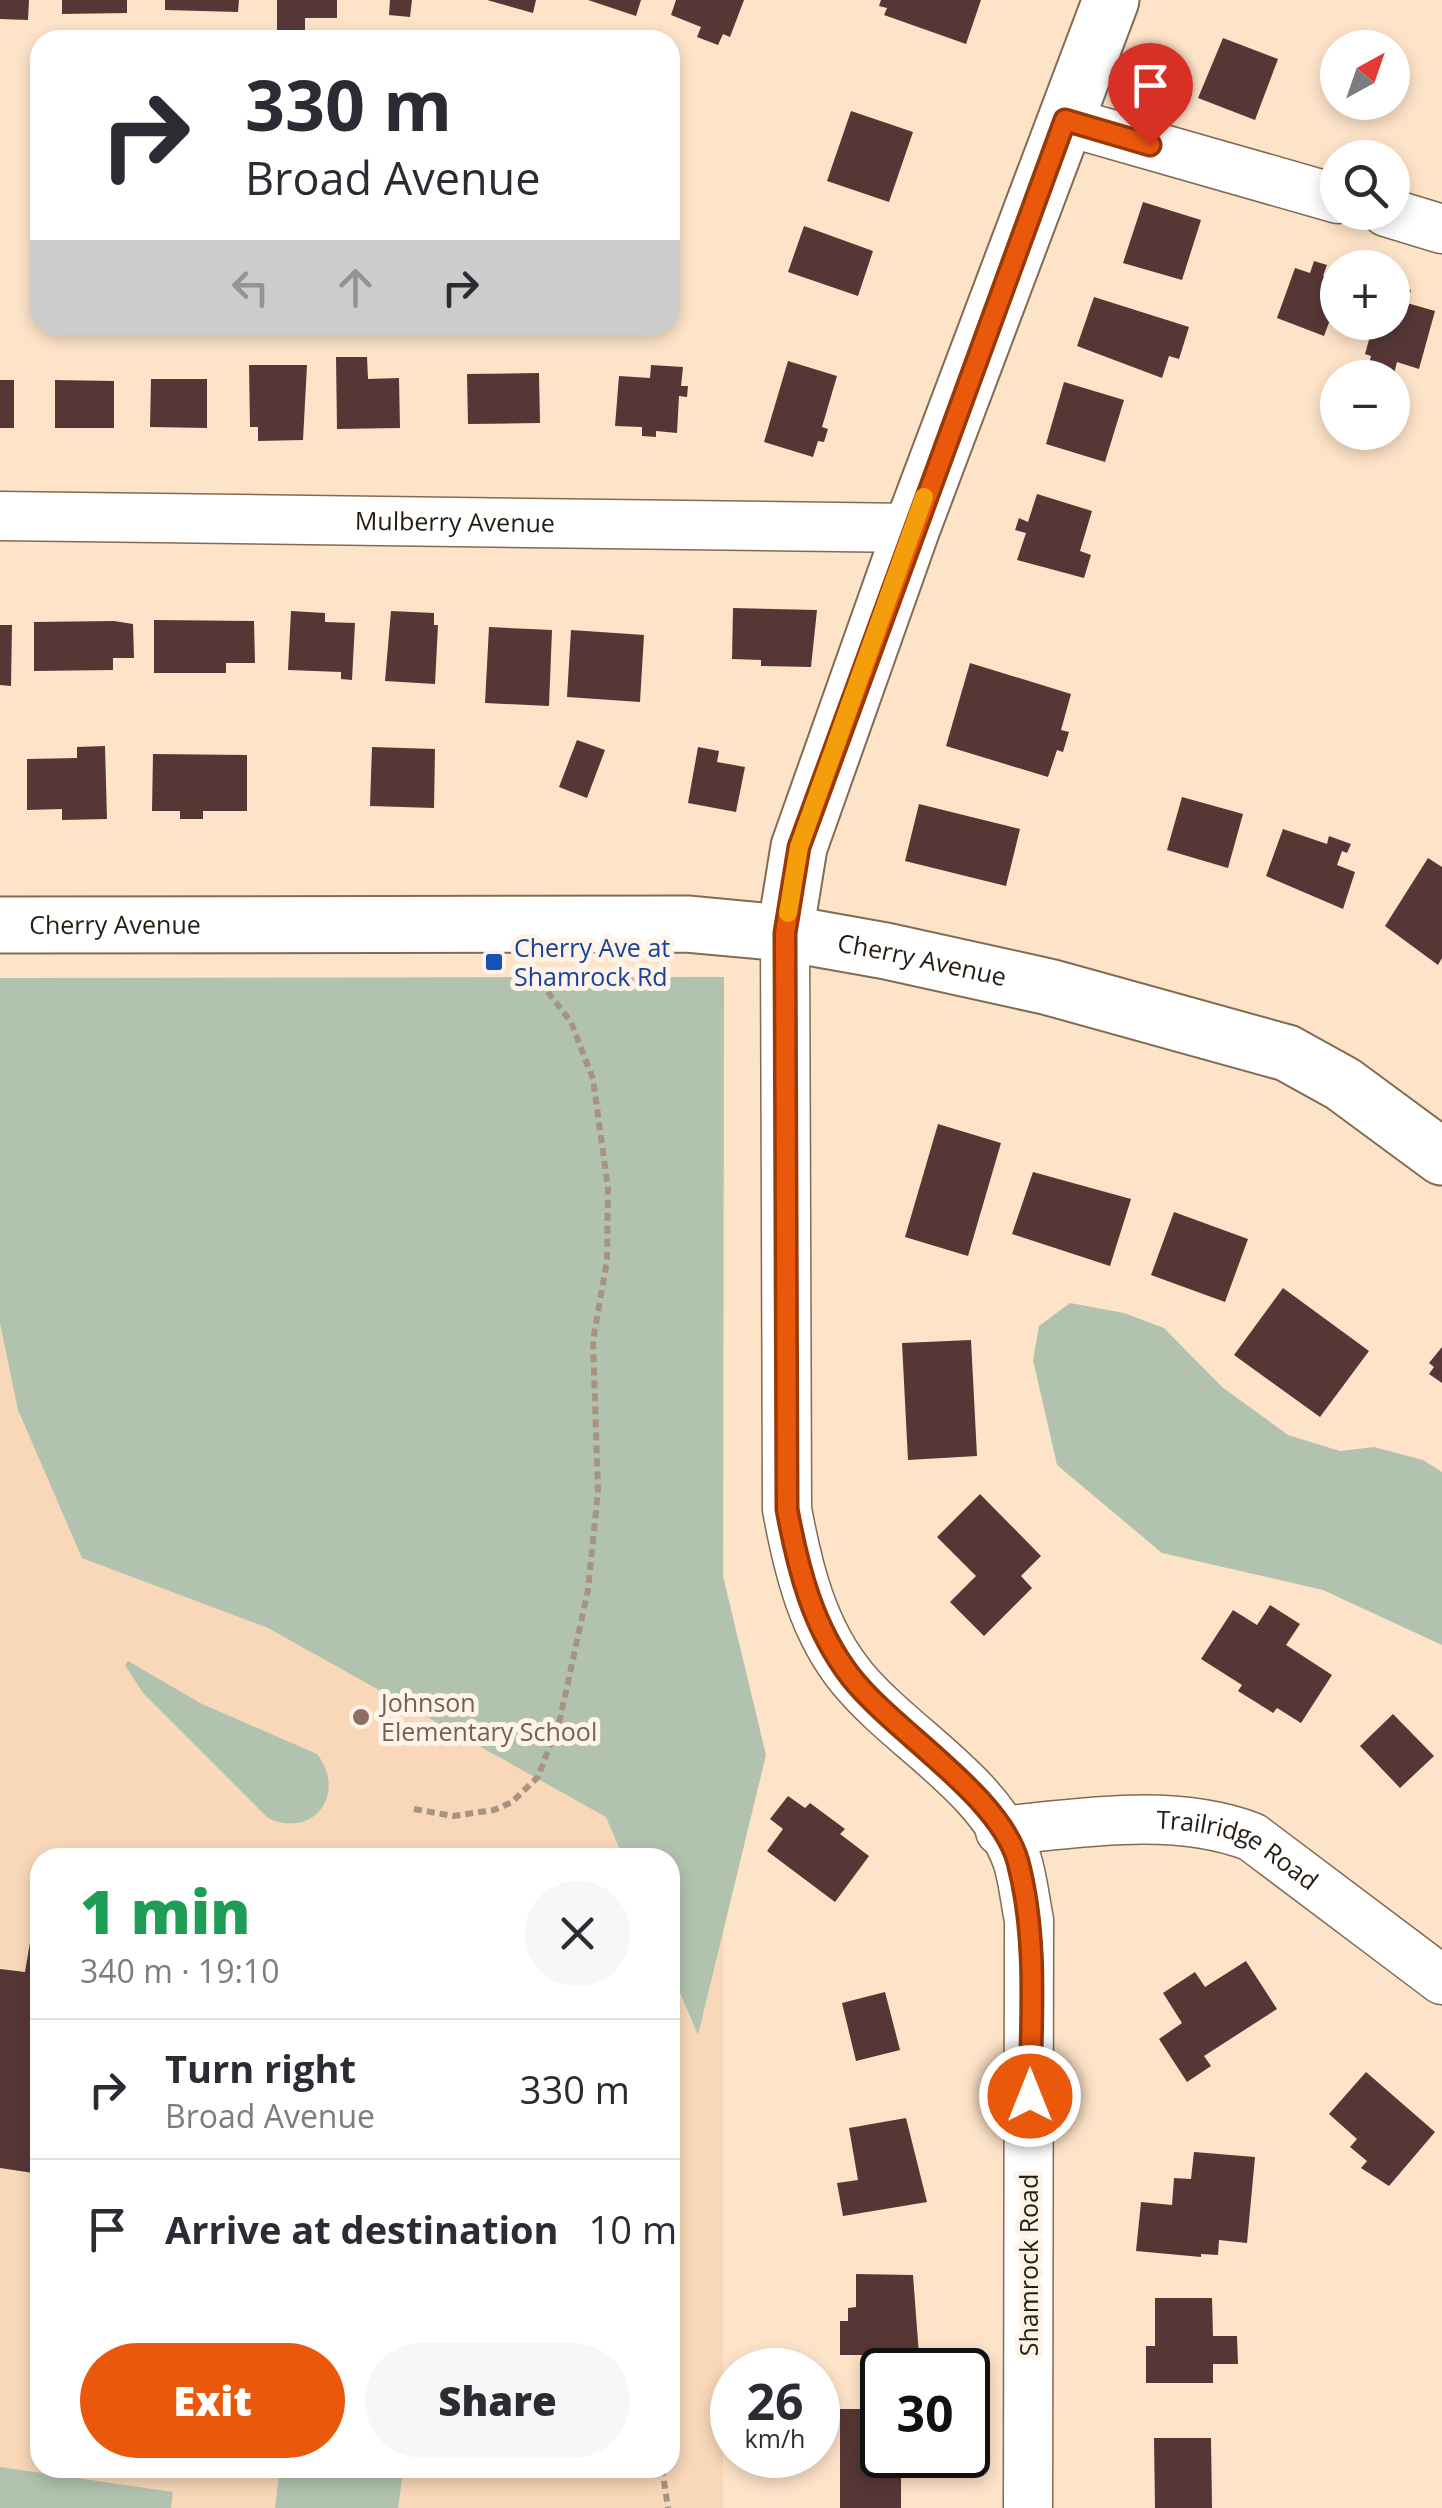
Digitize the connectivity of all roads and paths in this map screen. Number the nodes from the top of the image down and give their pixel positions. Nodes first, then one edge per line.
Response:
1 (1111, 0) edge
2 (1065, 120) junction
3 (1320, 194) edge
4 (1410, 219) edge
5 (1442, 228) edge
6 (0, 516) edge
7 (912, 528) junction
8 (0, 925) edge
9 (785, 933) junction
10 (546, 968) dead end
11 (1442, 1156) edge
12 (414, 1809) dead end
13 (1000, 1831) junction
14 (1442, 1980) edge
15 (664, 2478) edge
16 (668, 2508) edge
17 (1028, 2508) edge

1 - 2 street, Shamrock Road
2 - 3 street
2 - 7 street, Shamrock Road
4 - 5 street
6 - 7 street, Mulberry Avenue
7 - 9 street, Shamrock Road
8 - 9 street, Cherry Avenue
9 - 11 street, Cherry Avenue
9 - 13 street, Shamrock Road
10 - 12 path
13 - 14 street, Trailridge Road
13 - 17 street, Shamrock Road
15 - 16 path

